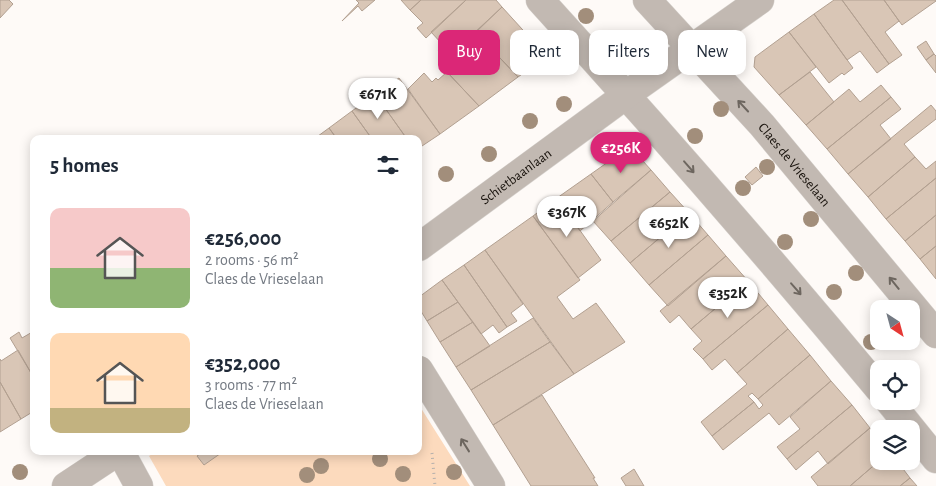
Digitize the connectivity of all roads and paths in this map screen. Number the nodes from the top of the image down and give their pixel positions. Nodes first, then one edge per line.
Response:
1 (540, 0) edge
2 (647, 0) edge
3 (760, 0) edge
4 (718, 30) edge
5 (678, 35) edge
6 (678, 58) edge
7 (715, 75) edge
8 (627, 95) junction
9 (422, 245) edge
10 (936, 334) edge
11 (422, 375) edge
12 (870, 378) edge
13 (896, 410) edge
14 (114, 455) edge
15 (122, 455) edge
16 (936, 459) edge
17 (66, 486) edge
18 (139, 486) edge
19 (491, 486) edge

1 - 8 street
2 - 5 street, Claes de Vrieselaan
3 - 4 street, Schietbaanlaan
6 - 8 street, Schietbaanlaan
10 -> 7 street, Claes de Vrieselaan
8 - 9 street, Schietbaanlaan
8 -> 12 street
19 -> 11 street
13 - 16 street
14 - 17 street
15 - 18 street

